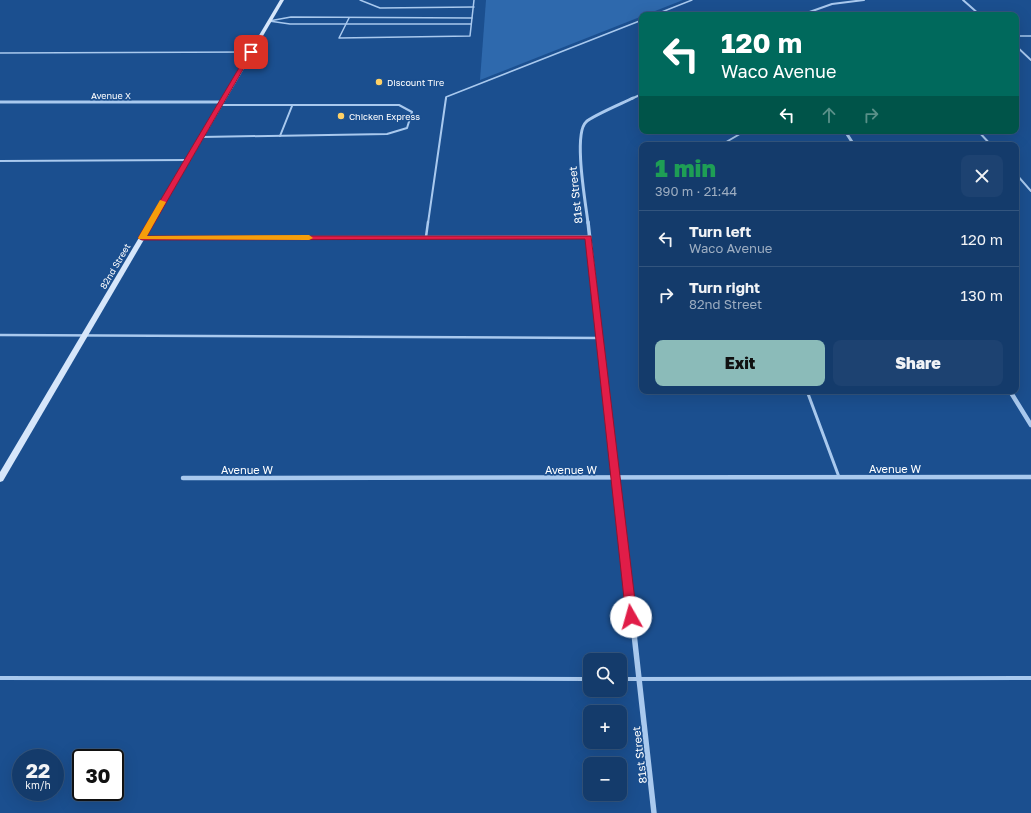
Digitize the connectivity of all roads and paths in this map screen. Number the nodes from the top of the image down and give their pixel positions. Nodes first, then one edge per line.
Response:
1 (282, 0) edge
2 (360, 0) edge
3 (474, 0) edge
4 (692, 0) edge
5 (864, 0) edge
6 (964, 0) edge
7 (474, 6) junction
8 (662, 12) edge
9 (807, 12) edge
10 (977, 12) edge
11 (349, 18) junction
12 (472, 18) junction
13 (269, 21) junction
14 (639, 21) edge
15 (346, 24) junction
16 (471, 24) junction
17 (1019, 36) edge
18 (1031, 36) edge
19 (1019, 49) edge
20 (251, 52) junction
21 (0, 53) edge
22 (1031, 60) edge
23 (639, 96) edge
24 (0, 102) edge
25 (221, 104) junction
26 (292, 106) junction
27 (740, 134) edge
28 (981, 134) edge
29 (280, 136) junction
30 (201, 137) junction
31 (726, 142) edge
32 (988, 142) edge
33 (188, 160) junction
34 (0, 161) edge
35 (1019, 177) edge
36 (1031, 191) edge
37 (426, 237) junction
38 (589, 237) junction
39 (142, 238) junction
40 (0, 335) edge
41 (85, 335) junction
42 (600, 338) junction
43 (808, 394) edge
44 (1012, 394) edge
45 (1031, 425) edge
46 (1, 476) edge
47 (183, 478) dead end
48 (616, 478) junction
49 (839, 478) junction
50 (1031, 478) edge
51 (0, 678) edge
52 (1031, 678) edge
53 (583, 679) edge
54 (627, 679) edge
55 (638, 679) junction
56 (654, 813) edge

1 - 13 main road, 82nd Street
2 - 7 lane
3 - 7 lane
4 - 8 lane
5 - 9 street
6 - 10 street
7 - 12 lane
11 - 12 lane
11 - 13 lane
11 - 15 lane
12 - 16 lane
13 - 15 lane
13 - 20 main road, 82nd Street
14 - 37 lane
15 - 16 lane
15 - 16 lane
17 - 18 lane
19 - 22 street
20 - 21 lane
20 - 25 main road, 82nd Street
23 - 38 street, 81st Street
24 - 25 street, Avenue X
25 - 26 lane
25 - 30 main road, 82nd Street
26 - 29 lane
26 - 29 lane
27 - 31 lane
28 - 32 lane
29 - 30 lane
30 - 33 main road, 82nd Street
33 - 34 lane
33 - 39 main road, 82nd Street
35 - 36 lane
37 - 38 street
37 - 39 street
38 - 42 street, 81st Street
39 - 41 main road, 82nd Street
40 - 41 lane
41 - 42 lane
41 - 46 main road, 82nd Street
42 - 48 street, 81st Street
43 - 49 lane
44 - 45 street
47 - 48 street, Avenue W
48 - 49 street, Avenue W
48 - 55 street, 81st Street
49 - 50 street, Avenue W
51 - 53 lane
52 - 55 lane
54 - 55 lane
55 - 56 street, 81st Street

